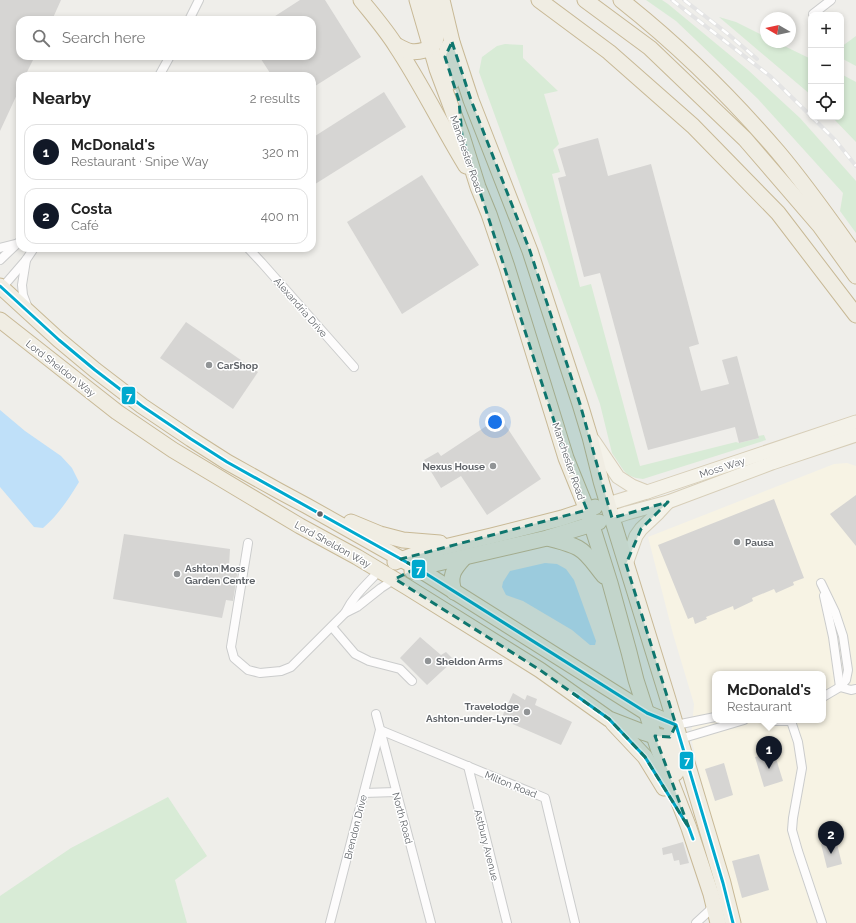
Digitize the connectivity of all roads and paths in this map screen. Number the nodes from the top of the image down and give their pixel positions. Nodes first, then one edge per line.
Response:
1 (199, 0) edge
2 (361, 0) edge
3 (417, 0) edge
4 (430, 0) edge
5 (442, 0) edge
6 (539, 0) edge
7 (585, 0) edge
8 (621, 0) edge
9 (831, 0) edge
10 (816, 12) edge
11 (191, 16) edge
12 (452, 42) junction
13 (396, 45) junction
14 (430, 48) junction
15 (168, 60) edge
16 (161, 72) edge
17 (462, 136) junction
18 (478, 187) junction
19 (16, 243) edge
20 (16, 244) edge
21 (0, 248) edge
22 (31, 252) edge
23 (252, 252) edge
24 (856, 256) edge
25 (0, 260) edge
26 (26, 260) junction
27 (856, 276) edge
28 (1, 288) edge
29 (30, 313) junction
30 (856, 315) edge
31 (0, 320) edge
32 (354, 367) dead end
33 (856, 422) edge
34 (856, 434) edge
35 (590, 437) junction
36 (835, 442) junction
37 (856, 443) edge
38 (647, 492) junction
39 (668, 502) junction
40 (608, 504) junction
41 (307, 506) junction
42 (589, 517) junction
43 (612, 518) junction
44 (547, 538) junction
45 (248, 543) dead end
46 (454, 544) junction
47 (464, 558) junction
48 (391, 564) junction
49 (626, 564) junction
50 (417, 568) junction
51 (395, 579) junction
52 (610, 582) junction
53 (454, 592) junction
54 (345, 613) junction
55 (332, 627) junction
56 (412, 681) dead end
57 (840, 687) junction
58 (856, 689) edge
59 (826, 695) edge
60 (647, 713) junction
61 (376, 714) dead end
62 (712, 718) edge
63 (610, 719) junction
64 (729, 723) edge
65 (792, 723) edge
66 (380, 730) junction
67 (675, 734) junction
68 (654, 736) junction
69 (468, 766) junction
70 (664, 788) joint
71 (396, 792) junction
72 (364, 793) junction
73 (689, 828) junction
74 (713, 904) junction
75 (330, 923) edge
76 (431, 923) edge
77 (507, 923) edge
78 (575, 923) edge
79 (696, 923) edge
80 (718, 923) edge
81 (733, 923) edge
82 (822, 923) edge

1 - 11 street
2 - 13 highway
3 - 14 highway, Manchester Road
4 - 14 highway
5 - 12 highway
6 - 30 highway
7 - 27 highway
8 - 24 highway
9 - 10 street
12 - 17 highway
12 - 35 highway
13 - 14 highway
13 - 18 highway
14 - 17 highway, Manchester Road
15 - 16 street
17 - 18 highway, Manchester Road
18 - 42 highway, Manchester Road
19 - 21 street
20 - 25 street
22 - 26 street
23 - 32 street, Alexandria Drive
26 - 28 street
26 - 29 street
28 - 29 highway, Lord Sheldon Way
29 - 41 highway, Lord Sheldon Way
31 - 48 highway, Lord Sheldon Way
33 - 38 main road, Moss Way
34 - 36 main road, Moss Way
35 - 38 main road
35 - 40 highway
36 - 37 main road
36 - 39 main road, Moss Way
38 - 40 main road, Moss Way
39 - 43 main road, Moss Way
39 - 49 main road
40 - 42 highway, Moss Way
40 - 43 highway
41 - 46 highway
41 - 48 highway, Lord Sheldon Way
42 - 43 highway
42 - 44 highway
42 - 46 highway
42 - 52 highway, Manchester Road
43 - 49 highway
44 - 47 highway
44 - 52 highway
45 - 55 street
46 - 48 highway
47 - 50 highway
47 - 53 highway
48 - 50 highway, Lord Sheldon Way
48 - 51 highway, Lord Sheldon Way
48 - 54 street
49 - 67 highway
50 - 51 highway
50 - 53 highway, Lord Sheldon Way
51 - 54 street
51 - 63 highway, Lord Sheldon Way
52 - 60 highway, Manchester Road
53 - 60 highway, Lord Sheldon Way
54 - 55 street
55 - 56 street
57 - 57 street
57 - 58 street
57 - 59 street
60 - 67 highway, Lord Sheldon Way
60 - 68 highway, Manchester Road
61 - 66 street, North Road
62 - 67 street
63 - 68 highway, Lord Sheldon Way
63 - 70 highway
64 - 67 street
65 - 82 street
66 - 69 street, Milton Road
66 - 71 street, North Road
66 - 72 street, Brendon Drive
67 - 68 highway, Lord Sheldon Way
67 - 73 highway
67 - 81 highway
68 - 73 highway, Manchester Road
69 - 77 street, Astbury Avenue
69 - 78 street, Milton Road
70 - 73 main road
71 - 72 street
71 - 76 street, North Road
72 - 75 street, Brendon Drive
73 - 74 highway, Manchester Road
74 - 79 street
74 - 80 highway, Manchester Road

